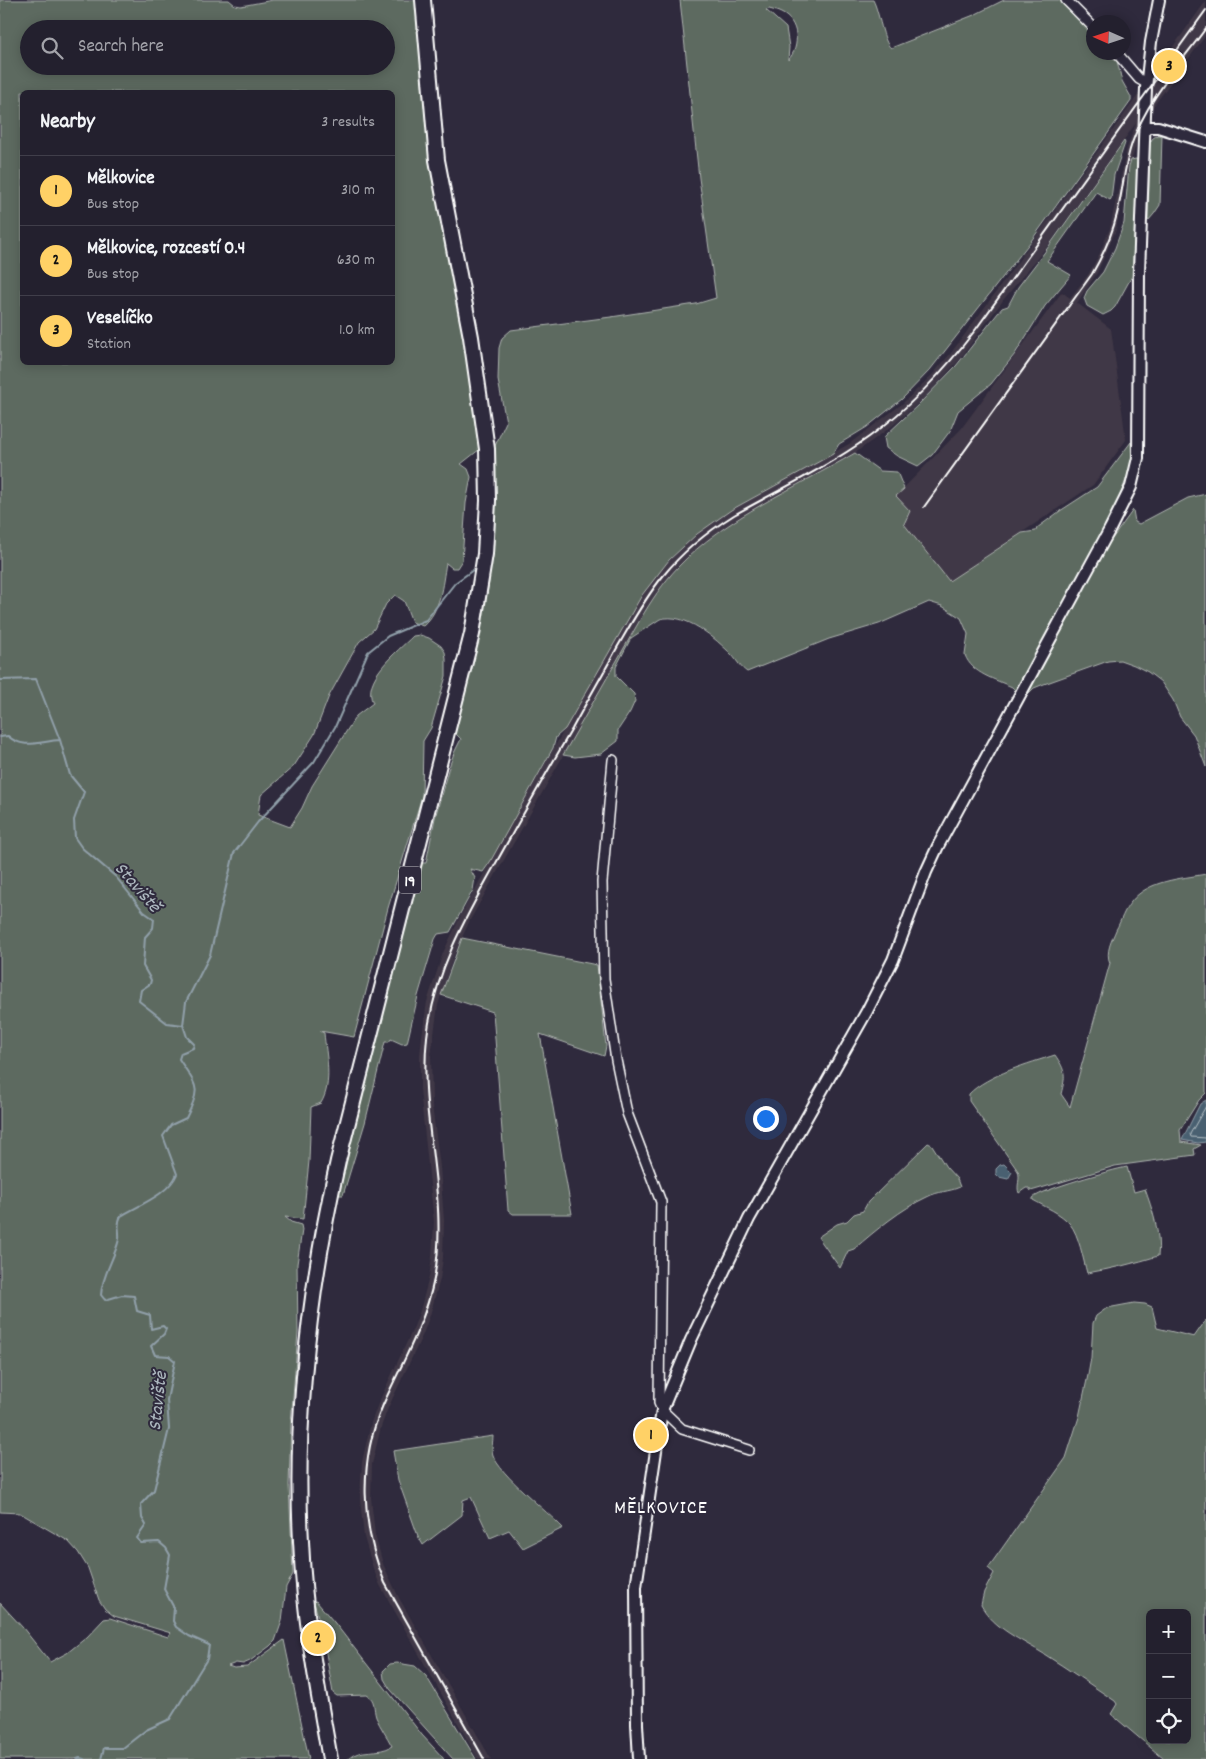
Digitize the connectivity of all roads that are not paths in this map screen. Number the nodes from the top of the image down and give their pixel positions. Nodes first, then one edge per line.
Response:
1 (423, 0) edge
2 (1066, 0) edge
3 (1160, 0) edge
4 (1086, 20) edge
5 (1123, 60) edge
6 (1146, 83) junction
7 (1145, 127) junction
8 (1206, 142) edge
9 (613, 760) dead end
10 (662, 1410) junction
11 (749, 1450) dead end
12 (330, 1759) edge
13 (639, 1759) edge

1 - 12 main road, 19
2 - 4 street
3 - 6 street
5 - 6 street
6 - 7 street
7 - 8 street
7 - 10 street
9 - 10 street
10 - 11 street
10 - 13 street

